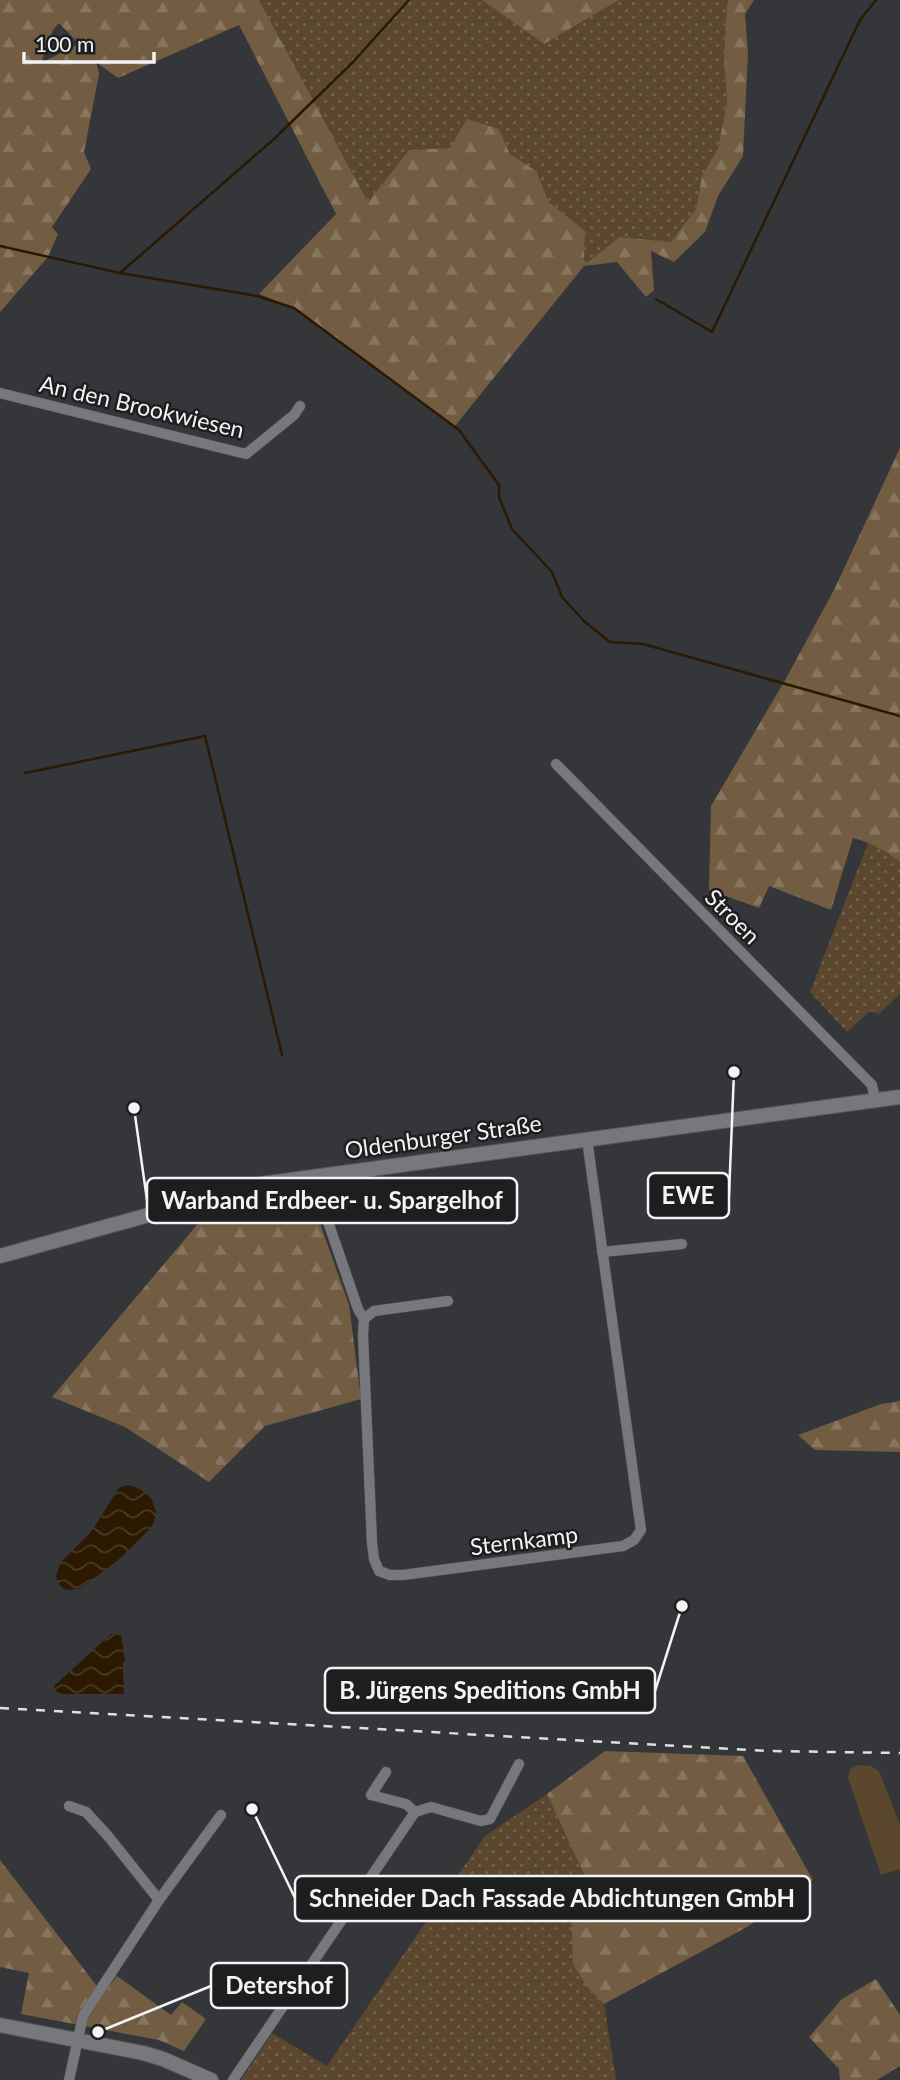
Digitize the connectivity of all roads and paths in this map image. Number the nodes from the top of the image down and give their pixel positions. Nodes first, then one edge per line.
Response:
1 (0, 393) edge
2 (300, 406) dead end
3 (556, 764) dead end
4 (900, 1097) edge
5 (875, 1100) junction
6 (586, 1139) junction
7 (324, 1210) dead end
8 (682, 1244) dead end
9 (603, 1252) junction
10 (0, 1255) edge
11 (448, 1301) dead end
12 (365, 1320) junction
13 (519, 1764) dead end
14 (386, 1772) dead end
15 (69, 1806) dead end
16 (415, 1812) junction
17 (221, 1815) dead end
18 (159, 1900) junction
19 (0, 2025) edge
20 (77, 2040) junction
21 (69, 2080) edge
22 (211, 2080) edge
23 (233, 2080) edge

1 - 2 street, An den Brookwiesen
3 - 5 street, Stroen
4 - 5 main road, Oldenburger Straße
5 - 6 main road, Oldenburger Straße
6 - 9 street, Sternkamp
6 - 10 main road, Oldenburger Straße
7 - 12 street, Sternkamp
8 - 9 street
9 - 12 street, Sternkamp
11 - 12 street
13 - 16 street
14 - 16 street
15 - 18 street
16 - 23 street
17 - 18 street
18 - 20 street
19 - 20 main road
20 - 21 street
20 - 22 main road

